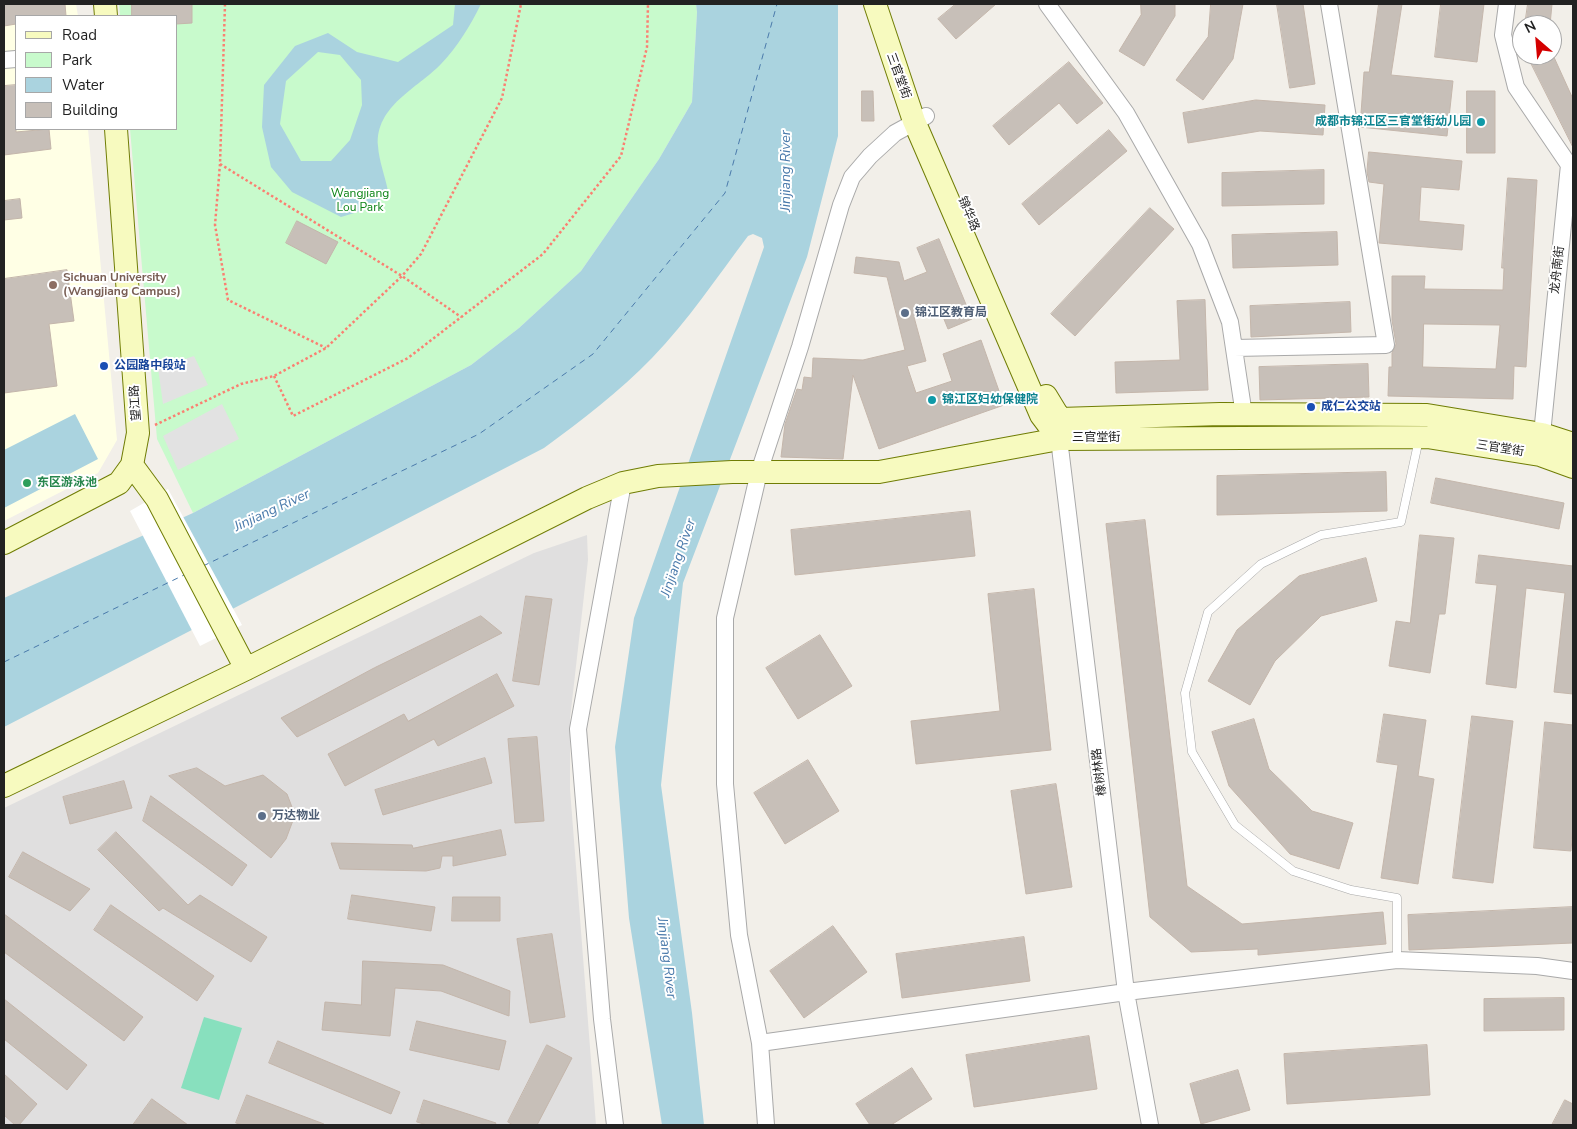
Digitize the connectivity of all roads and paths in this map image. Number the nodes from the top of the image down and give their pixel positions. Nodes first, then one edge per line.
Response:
1 (225, 4) edge
2 (521, 4) edge
3 (648, 4) edge
4 (875, 4) edge
5 (889, 4) edge
6 (1047, 4) edge
7 (1329, 4) edge
8 (1507, 4) edge
9 (920, 119) junction
10 (116, 130) edge
11 (220, 164) junction
12 (1571, 165) edge
13 (402, 276) junction
14 (461, 317) junction
15 (326, 348) junction
16 (1234, 348) junction
17 (274, 376) junction
18 (1244, 414) junction
19 (1060, 429) junction
20 (138, 433) junction
21 (1542, 434) junction
22 (1419, 437) junction
23 (1573, 444) edge
24 (1573, 467) edge
25 (759, 472) junction
26 (126, 474) junction
27 (623, 483) junction
28 (4, 543) edge
29 (240, 672) junction
30 (4, 786) edge
31 (1397, 960) junction
32 (1573, 971) edge
33 (1126, 992) junction
34 (760, 1042) junction
35 (615, 1125) edge
36 (766, 1125) edge
37 (1150, 1125) edge

1 - 11 path
2 - 13 path
3 - 14 path
4 - 9 street, 三官堂街
5 - 9 street, 锦华路
6 - 16 street
7 - 16 street
8 - 12 street, 龙舟南街
9 - 19 street, 锦华路
9 - 25 street
10 - 20 street, 望江路
11 - 13 path
11 - 15 path
12 - 21 street, 龙舟南街
13 - 14 path
13 - 15 path
14 - 17 path
15 - 17 path
16 - 18 street
17 - 20 path
18 - 19 street, 三官堂街
18 - 21 street, 三官堂街
19 - 22 street, 三官堂街
19 - 25 street
19 - 33 street, 橡树林路
20 - 26 street, 望江路
21 - 23 street, 三官堂街
22 - 24 street, 三官堂街
22 - 31 lane
25 - 27 street
25 - 34 street
26 - 28 street
26 - 29 street
27 - 29 street
27 - 35 street
29 - 30 street
31 - 32 street
31 - 33 street
33 - 34 street
33 - 37 street, 橡树林路
34 - 36 street

